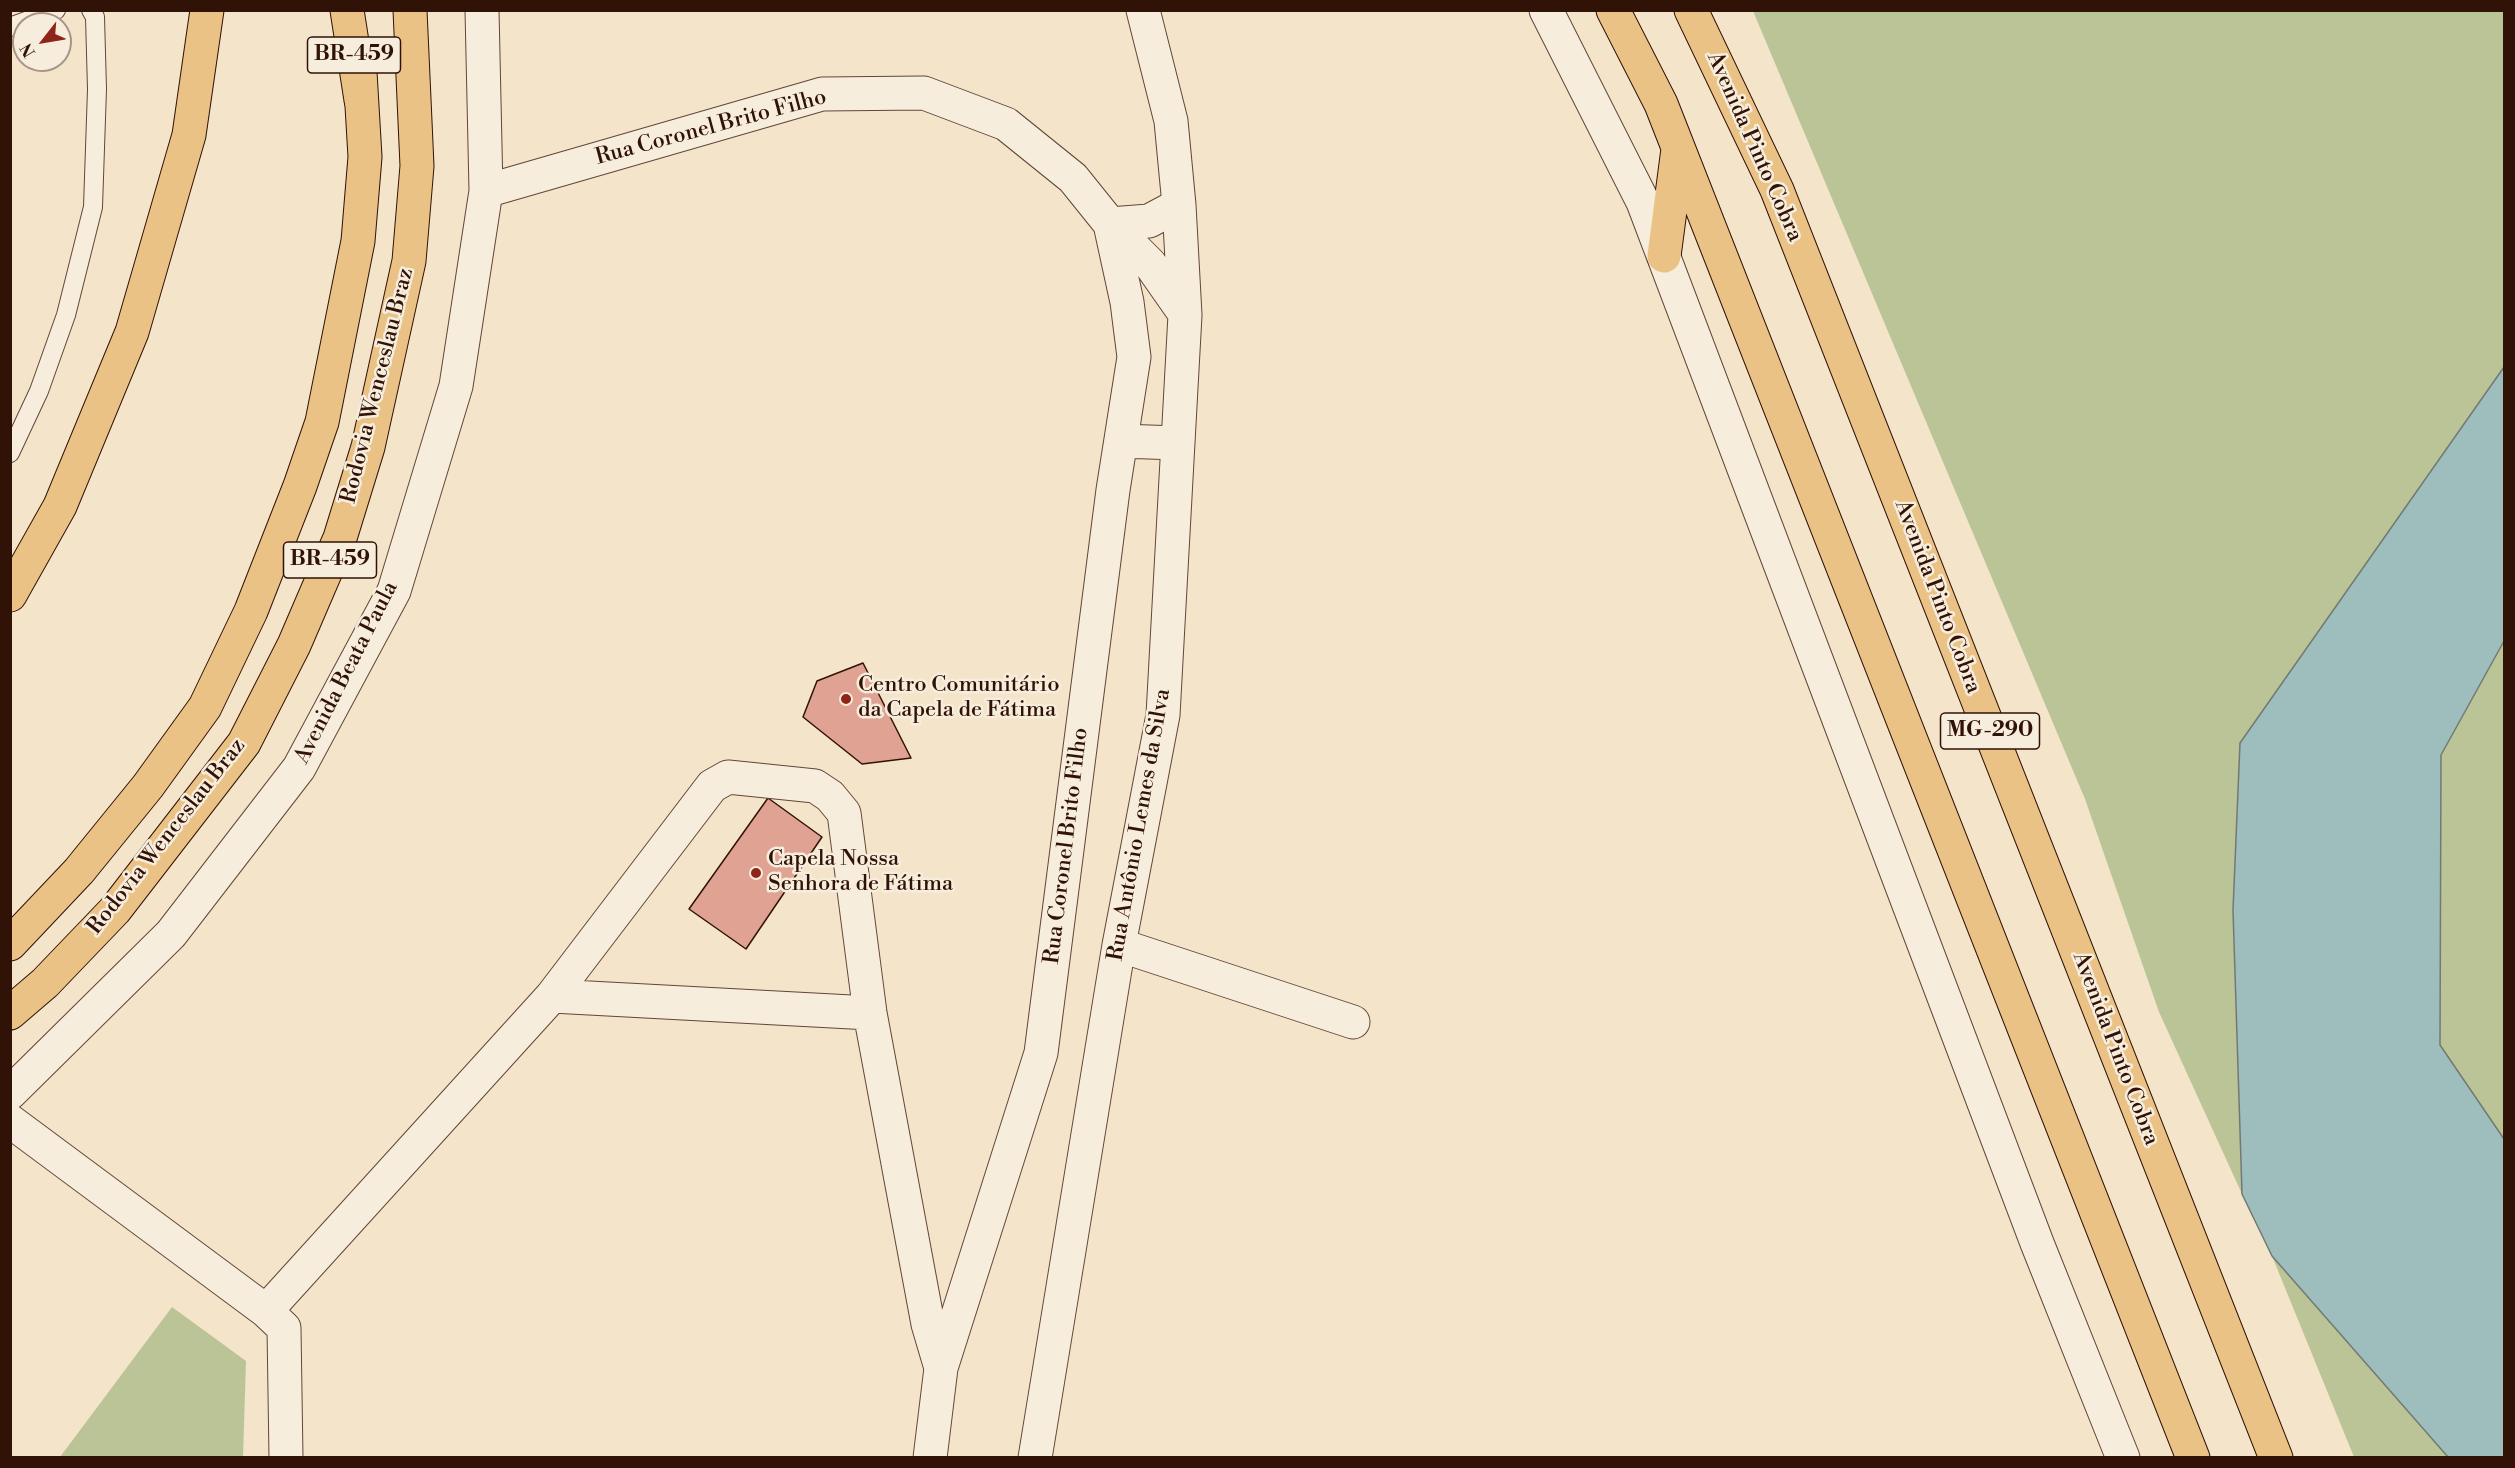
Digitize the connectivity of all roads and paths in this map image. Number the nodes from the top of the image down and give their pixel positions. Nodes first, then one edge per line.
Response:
1 (56, 10) edge
2 (91, 10) edge
3 (207, 10) edge
4 (348, 10) edge
5 (358, 10) edge
6 (410, 10) edge
7 (482, 10) edge
8 (1143, 10) edge
9 (1546, 10) edge
10 (1613, 10) edge
11 (1691, 10) edge
12 (10, 27) edge
13 (361, 100) junction
14 (1679, 147) junction
15 (486, 191) junction
16 (1179, 205) junction
17 (1110, 224) junction
18 (1664, 256) junction
19 (1185, 315) junction
20 (1121, 441) junction
21 (1177, 443) junction
22 (10, 453) edge
23 (10, 595) edge
24 (10, 944) edge
25 (1119, 945) junction
26 (552, 996) junction
27 (10, 1013) edge
28 (870, 1013) junction
29 (1353, 1022) dead end
30 (10, 1093) edge
31 (10, 1121) edge
32 (266, 1311) junction
33 (941, 1368) junction
34 (286, 1458) edge
35 (930, 1458) edge
36 (1035, 1458) edge
37 (2123, 1458) edge
38 (2193, 1458) edge
39 (2276, 1458) edge

1 - 12 lane
2 - 22 lane
3 - 23 main road
4 - 13 main road, BR-459
5 - 13 main road, Rodovia Wenceslau Braz / BR-459
6 - 27 main road, Rodovia Wenceslau Braz / BR-459
7 - 15 street, Avenida Beata Paula
8 - 16 street, Rua Antônio Lemes da Silva
9 - 18 street
10 - 14 main road, MG-290
11 - 39 main road, Avenida Pinto Cobra / MG-290
13 - 24 main road, Rodovia Wenceslau Braz / BR-459
14 - 18 main road
14 - 38 main road, MG-290
15 - 17 street, Rua Coronel Brito Filho
15 - 30 street, Avenida Beata Paula
16 - 17 street
16 - 19 street, Rua Antônio Lemes da Silva
17 - 19 street, Rua Coronel Brito Filho
17 - 20 street, Rua Coronel Brito Filho
18 - 37 street
19 - 21 street, Rua Antônio Lemes da Silva
20 - 21 street
20 - 33 street, Rua Coronel Brito Filho
21 - 25 street, Rua Antônio Lemes da Silva
25 - 29 street
25 - 36 street, Rua Antônio Lemes da Silva
26 - 28 street
26 - 28 street
26 - 32 street
28 - 33 street
31 - 32 street
32 - 34 street
33 - 35 street, Rua Coronel Brito Filho

